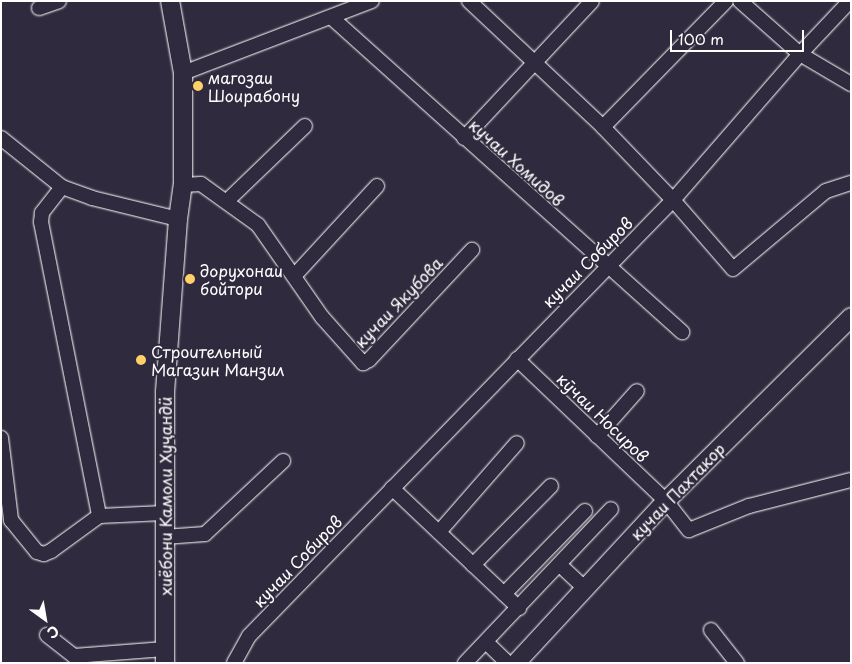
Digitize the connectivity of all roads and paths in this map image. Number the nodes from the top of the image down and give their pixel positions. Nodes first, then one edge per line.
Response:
1 (59, 1) edge
2 (170, 1) edge
3 (372, 1) edge
4 (469, 1) edge
5 (592, 1) edge
6 (726, 1) edge
7 (740, 1) edge
8 (850, 1) edge
9 (39, 8) dead end
10 (331, 17) junction
11 (800, 54) junction
12 (535, 61) junction
13 (183, 73) junction
14 (851, 84) edge
15 (304, 126) dead end
16 (603, 127) junction
17 (1, 138) edge
18 (464, 138) junction
19 (851, 183) edge
20 (183, 185) junction
21 (377, 186) dead end
22 (62, 187) junction
23 (673, 200) junction
24 (227, 201) junction
25 (178, 219) junction
26 (472, 250) dead end
27 (606, 266) junction
28 (295, 275) junction
29 (848, 324) edge
30 (682, 332) dead end
31 (517, 358) junction
32 (637, 391) dead end
33 (598, 436) junction
34 (1, 438) edge
35 (517, 443) dead end
36 (283, 461) dead end
37 (851, 480) edge
38 (551, 486) dead end
39 (392, 488) junction
40 (666, 501) junction
41 (611, 509) dead end
42 (585, 511) dead end
43 (164, 513) junction
44 (6, 515) edge
45 (99, 516) junction
46 (439, 532) junction
47 (164, 537) junction
48 (474, 565) junction
49 (560, 566) junction
50 (585, 588) junction
51 (504, 594) junction
52 (519, 608) junction
53 (711, 630) dead end
54 (47, 635) dead end
55 (486, 642) junction
56 (165, 656) edge
57 (234, 663) edge
58 (465, 663) edge
59 (508, 663) edge
60 (516, 663) edge
61 (737, 663) edge

1 - 9 street
2 - 13 main road, хиёбони Камоли Хуҷандӣ
3 - 10 street
4 - 12 street
5 - 12 street
6 - 16 street
7 - 11 street
8 - 11 street, кучаи Собиров
10 - 13 street
10 - 18 street, кучаи Хомидов
11 - 14 street
11 - 23 street, кучаи Собиров
12 - 16 street
12 - 18 street
13 - 20 main road, хиёбони Камоли Хуҷандӣ
15 - 24 street
16 - 23 street
17 - 22 street
18 - 27 street, кучаи Хомидов
19 - 23 street
20 - 24 street, кучаи Якубова
20 - 25 main road, хиёбони Камоли Хуҷандӣ
21 - 28 street
22 - 25 street
22 - 45 street
23 - 27 street, кучаи Собиров
24 - 28 street, кучаи Якубова
25 - 43 main road, хиёбони Камоли Хуҷандӣ
26 - 28 street, кучаи Якубова
27 - 30 street, кучаи Хомидов
27 - 31 street, кучаи Собиров
29 - 40 main road, кучаи Пахтакор
31 - 33 street, кӯчаи Носиров
31 - 39 street, кучаи Собиров
32 - 33 street
33 - 40 street, кӯчаи Носиров
34 - 44 street
35 - 46 street
36 - 47 street
37 - 40 street, кӯчаи Носиров
38 - 48 street
39 - 46 street
39 - 57 street, кучаи Собиров
40 - 50 main road, кучаи Пахтакор
41 - 49 street
42 - 51 street
43 - 45 street
43 - 47 main road, хиёбони Камоли Хуҷандӣ
44 - 45 street
46 - 48 street
47 - 56 main road, хиёбони Камоли Хуҷандӣ
48 - 51 street
49 - 50 street
49 - 52 street
50 - 60 main road, кучаи Пахтакор
51 - 52 street
52 - 55 street
53 - 61 street
54 - 56 street
55 - 58 street
55 - 59 street

